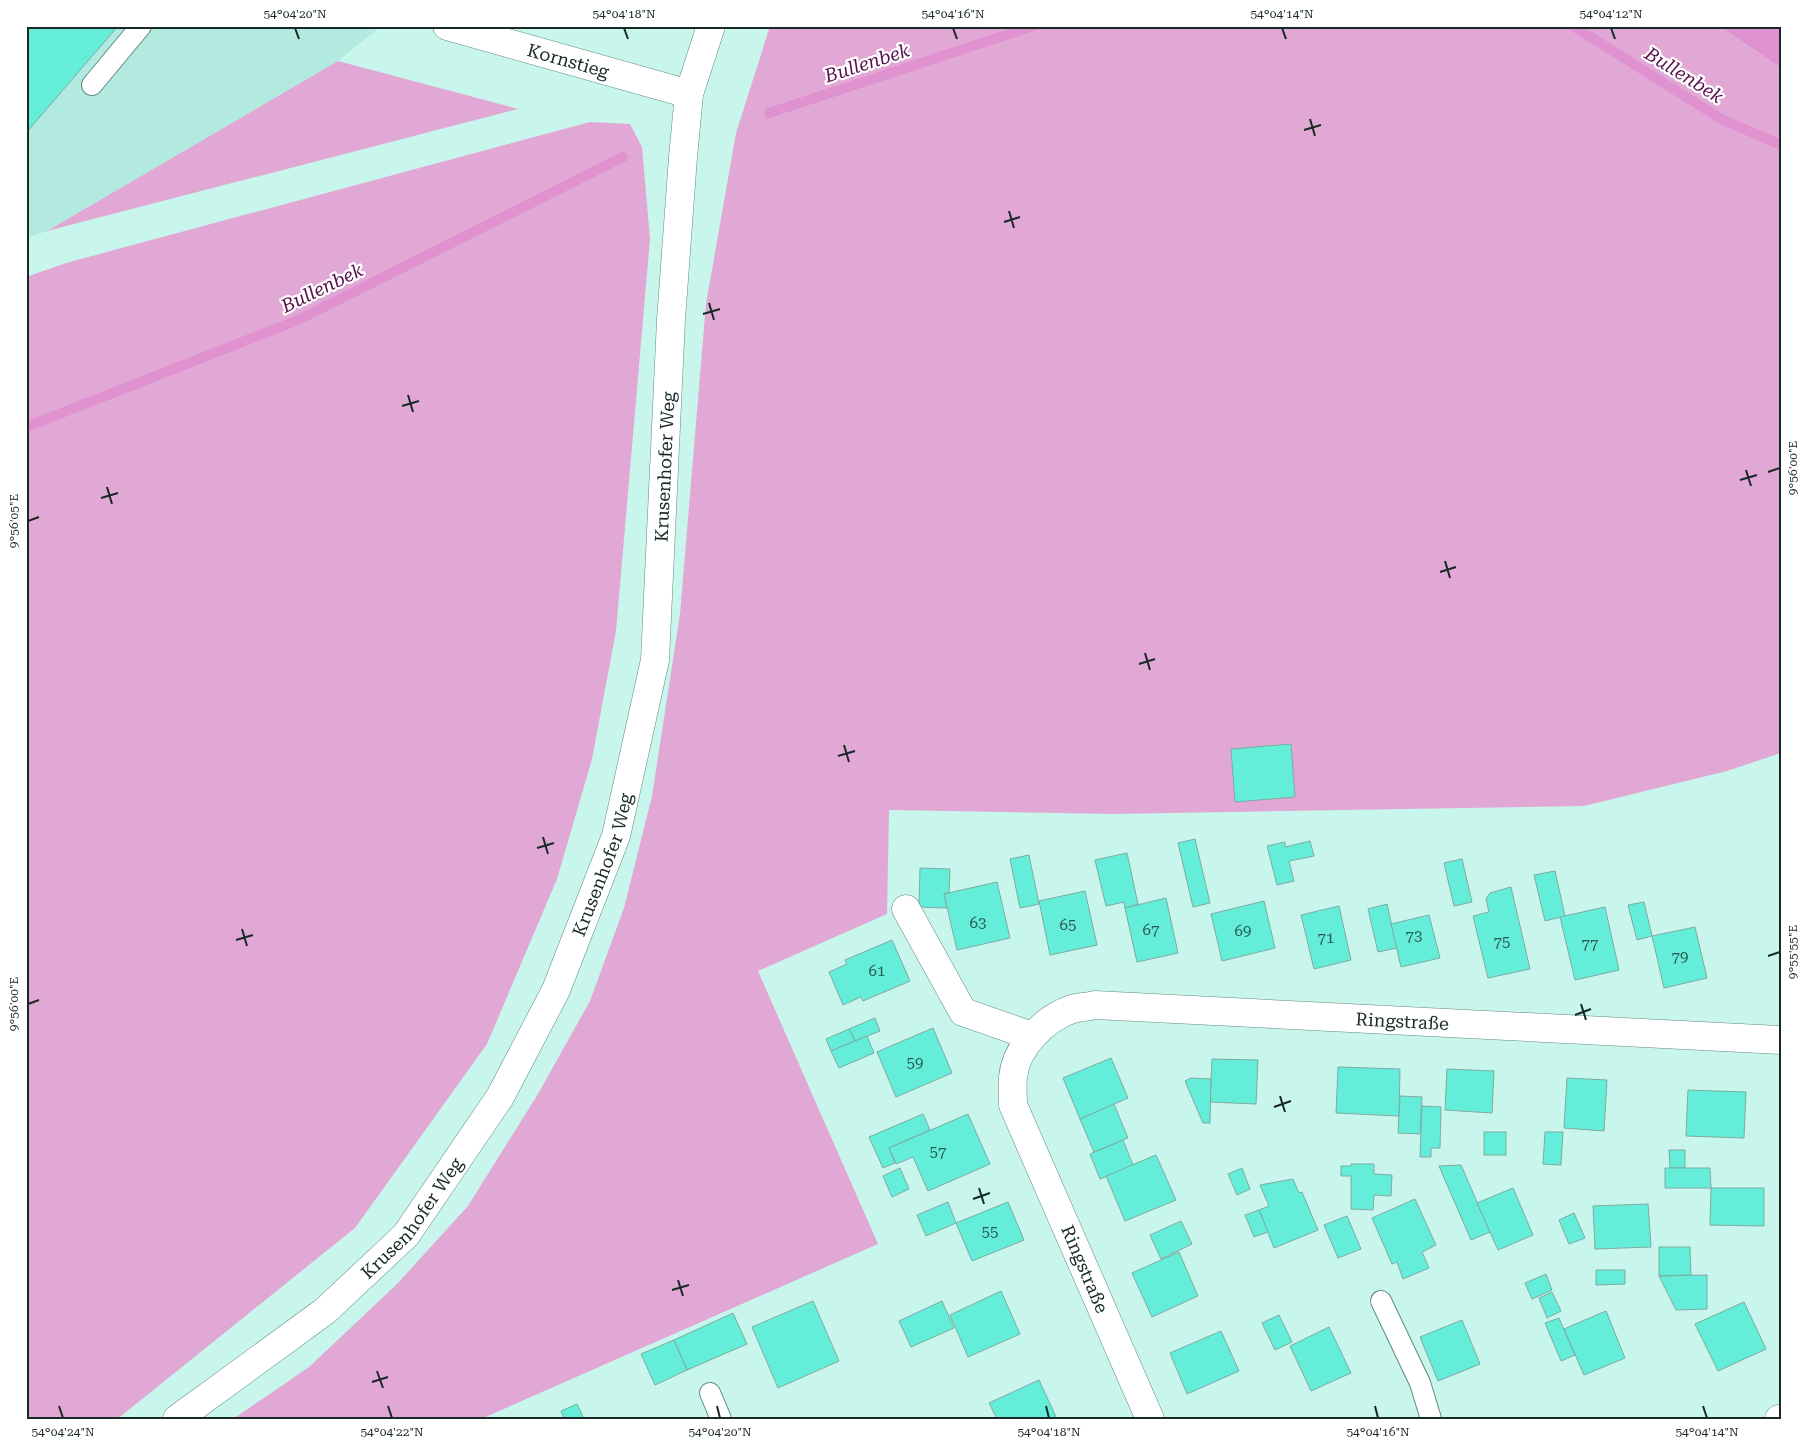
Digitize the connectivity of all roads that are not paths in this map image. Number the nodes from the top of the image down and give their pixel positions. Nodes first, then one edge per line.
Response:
1 (140, 26) edge
2 (447, 26) edge
3 (711, 26) edge
4 (92, 85) dead end
5 (690, 94) junction
6 (906, 909) dead end
7 (1032, 1036) junction
8 (1781, 1040) edge
9 (1380, 1301) dead end
10 (710, 1394) dead end
11 (177, 1419) edge
12 (720, 1419) edge
13 (1150, 1419) edge
14 (1431, 1419) edge

1 - 4 lane
2 - 5 street, Kornstieg
3 - 5 street, Krusenhofer Weg
5 - 11 street, Krusenhofer Weg
6 - 7 street
7 - 8 street, Ringstraße
7 - 13 street, Ringstraße
9 - 14 lane
10 - 12 lane

